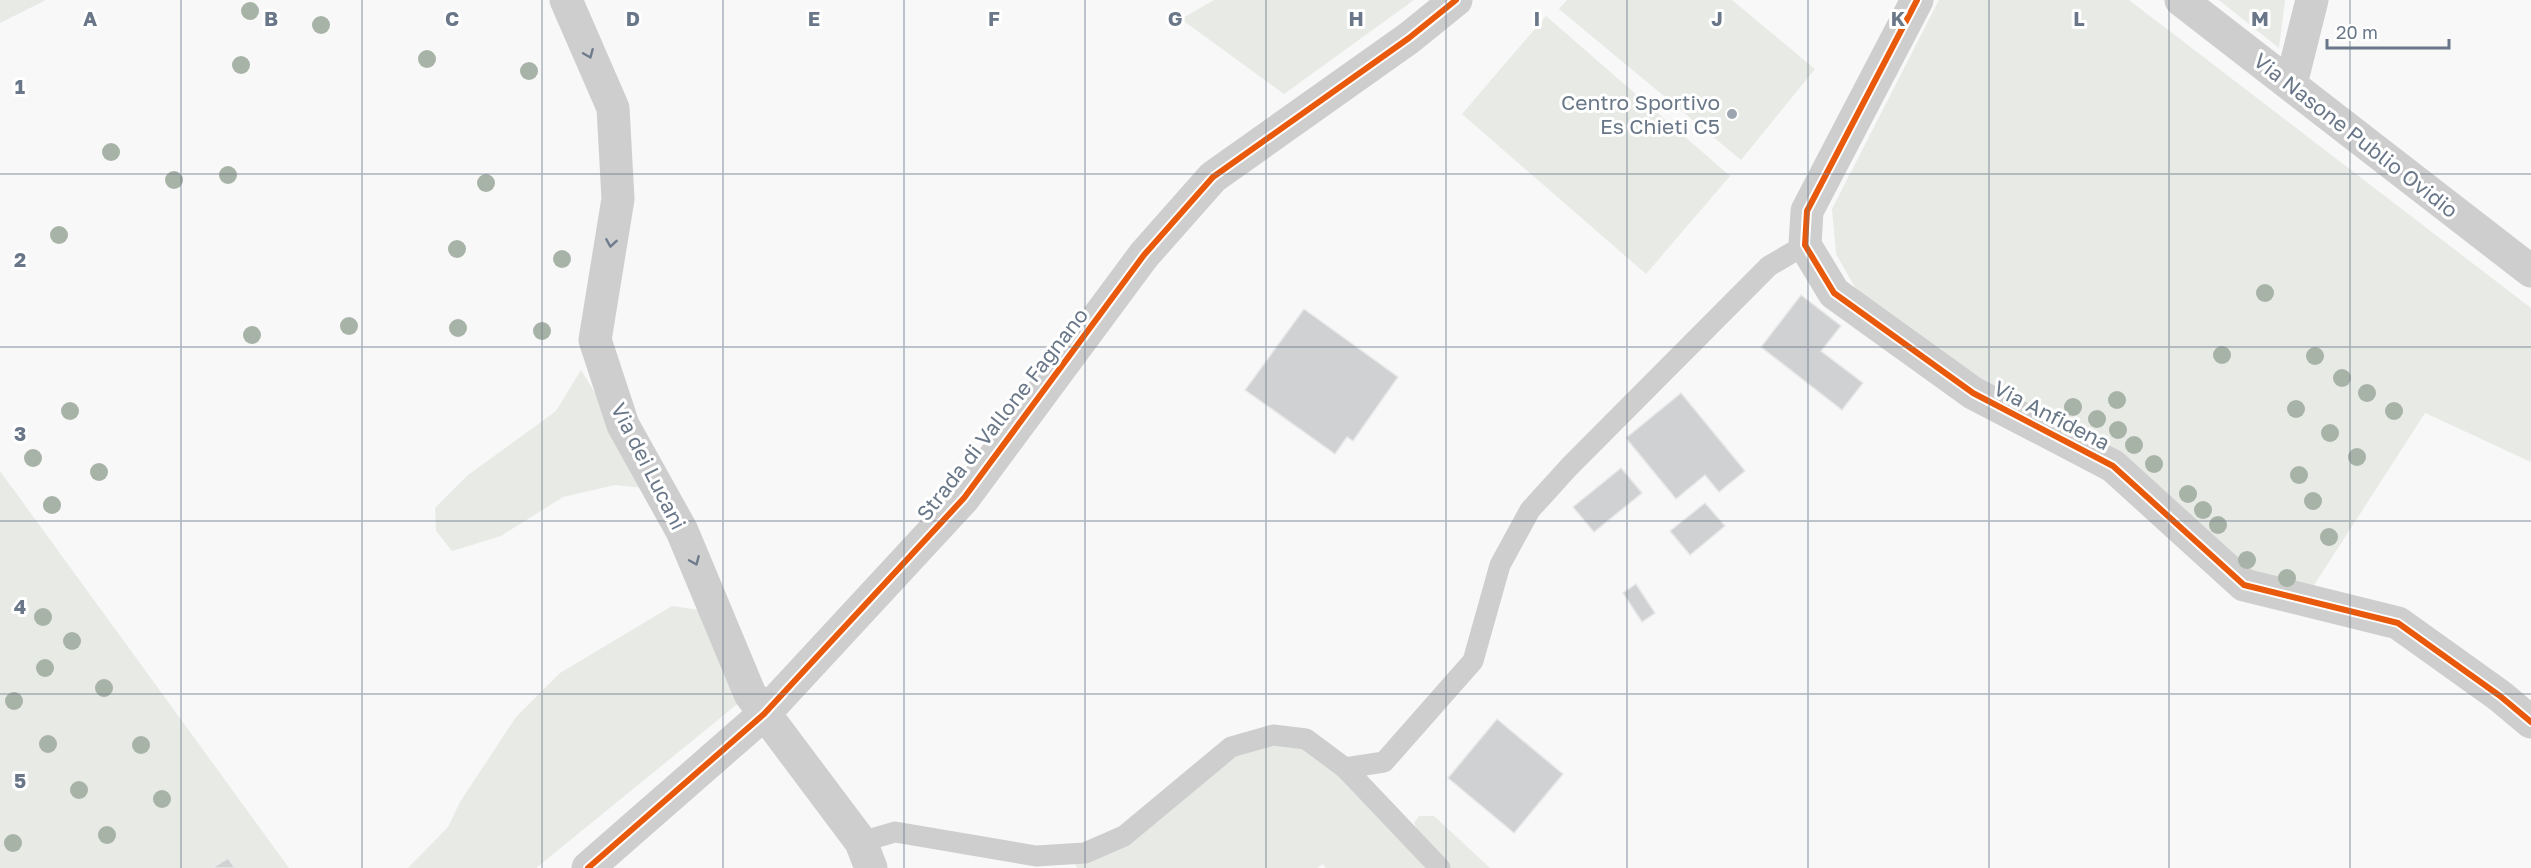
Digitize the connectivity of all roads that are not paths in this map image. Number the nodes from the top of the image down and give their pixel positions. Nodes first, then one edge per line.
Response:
1 (566, 0) edge
2 (1456, 0) edge
3 (1917, 0) edge
4 (2181, 0) edge
5 (2312, 0) edge
6 (2291, 84) junction
7 (1805, 245) junction
8 (2531, 271) edge
9 (764, 714) junction
10 (2531, 722) edge
11 (1345, 768) junction
12 (866, 855) edge
13 (588, 868) edge
14 (1440, 868) edge

1 -> 9 street, Via dei Lucani
2 - 9 street, Strada di Vallone Fagnano
3 - 7 street
4 - 6 street, Via Nasone Publio Ovidio
5 - 6 street
6 - 8 street, Via Nasone Publio Ovidio
7 - 10 street, Via Anfidena
7 - 11 lane
9 - 12 street, Via dei Lucani
9 - 13 street, Strada di Vallone Fagnano
11 - 12 lane
11 - 14 lane

